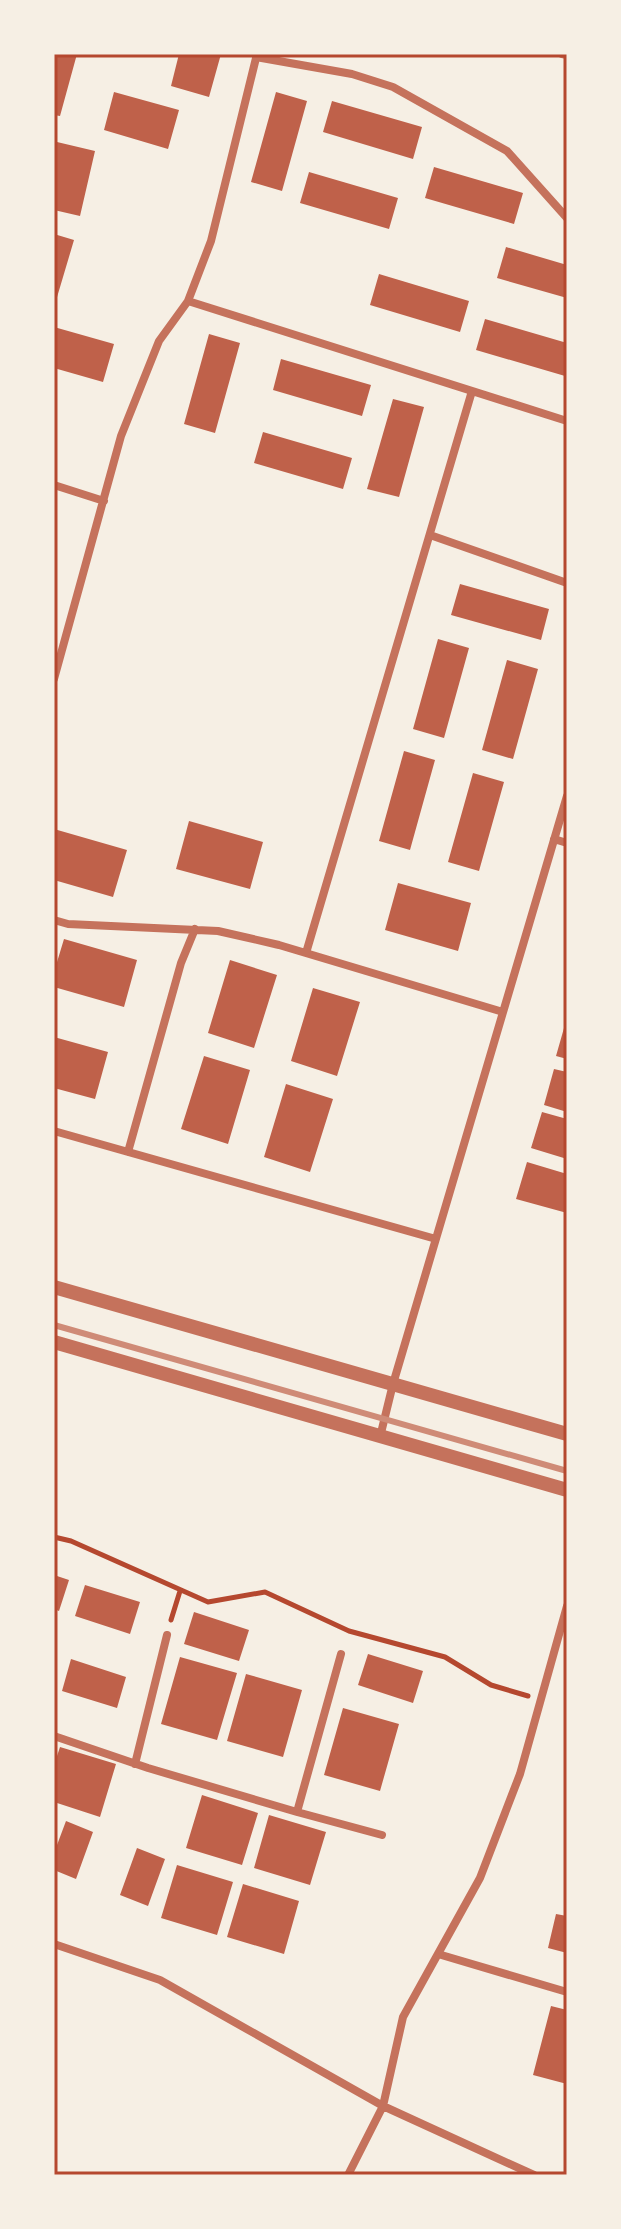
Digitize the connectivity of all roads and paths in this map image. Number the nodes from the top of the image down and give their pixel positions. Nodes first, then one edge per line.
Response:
1 (257, 56) edge
2 (567, 218) edge
3 (188, 301) junction
4 (472, 391) junction
5 (567, 421) edge
6 (54, 485) edge
7 (104, 501) junction
8 (430, 535) junction
9 (567, 583) edge
10 (54, 679) edge
11 (567, 796) edge
12 (554, 839) junction
13 (567, 843) edge
14 (54, 920) edge
15 (195, 929) junction
16 (306, 953) junction
17 (503, 1012) junction
18 (54, 1131) edge
19 (128, 1152) junction
20 (436, 1239) junction
21 (54, 1287) edge
22 (54, 1342) edge
23 (393, 1384) junction
24 (567, 1434) edge
25 (380, 1437) junction
26 (567, 1490) edge
27 (54, 1537) edge
28 (180, 1591) junction
29 (567, 1606) edge
30 (167, 1635) joint
31 (341, 1654) dead end
32 (541, 1700) junction
33 (54, 1736) edge
34 (135, 1764) junction
35 (297, 1812) junction
36 (382, 1835) dead end
37 (54, 1944) edge
38 (438, 1954) junction
39 (567, 1992) edge
40 (383, 2106) junction
41 (348, 2175) edge
42 (534, 2175) edge

1 - 2 street
1 - 3 street
3 - 4 street
3 - 7 street
4 - 5 street
4 - 8 street
6 - 7 street
7 - 10 street
8 - 9 street
8 - 16 street
11 - 12 street
12 - 13 street
12 - 17 street
14 - 15 street
15 - 16 street
15 - 19 street
16 - 17 street
17 - 20 street
18 - 19 street
19 - 20 street
20 - 23 street
21 - 23 street
22 - 25 street
23 - 24 street
23 - 25 street
25 - 26 street
27 - 28 path
28 - 30 path
28 - 32 path
29 - 32 street
30 - 34 street
31 - 35 street
32 - 38 street
33 - 34 street
34 - 35 street
35 - 36 street
37 - 40 street
38 - 39 street
38 - 40 street
40 - 41 street
40 - 42 street

